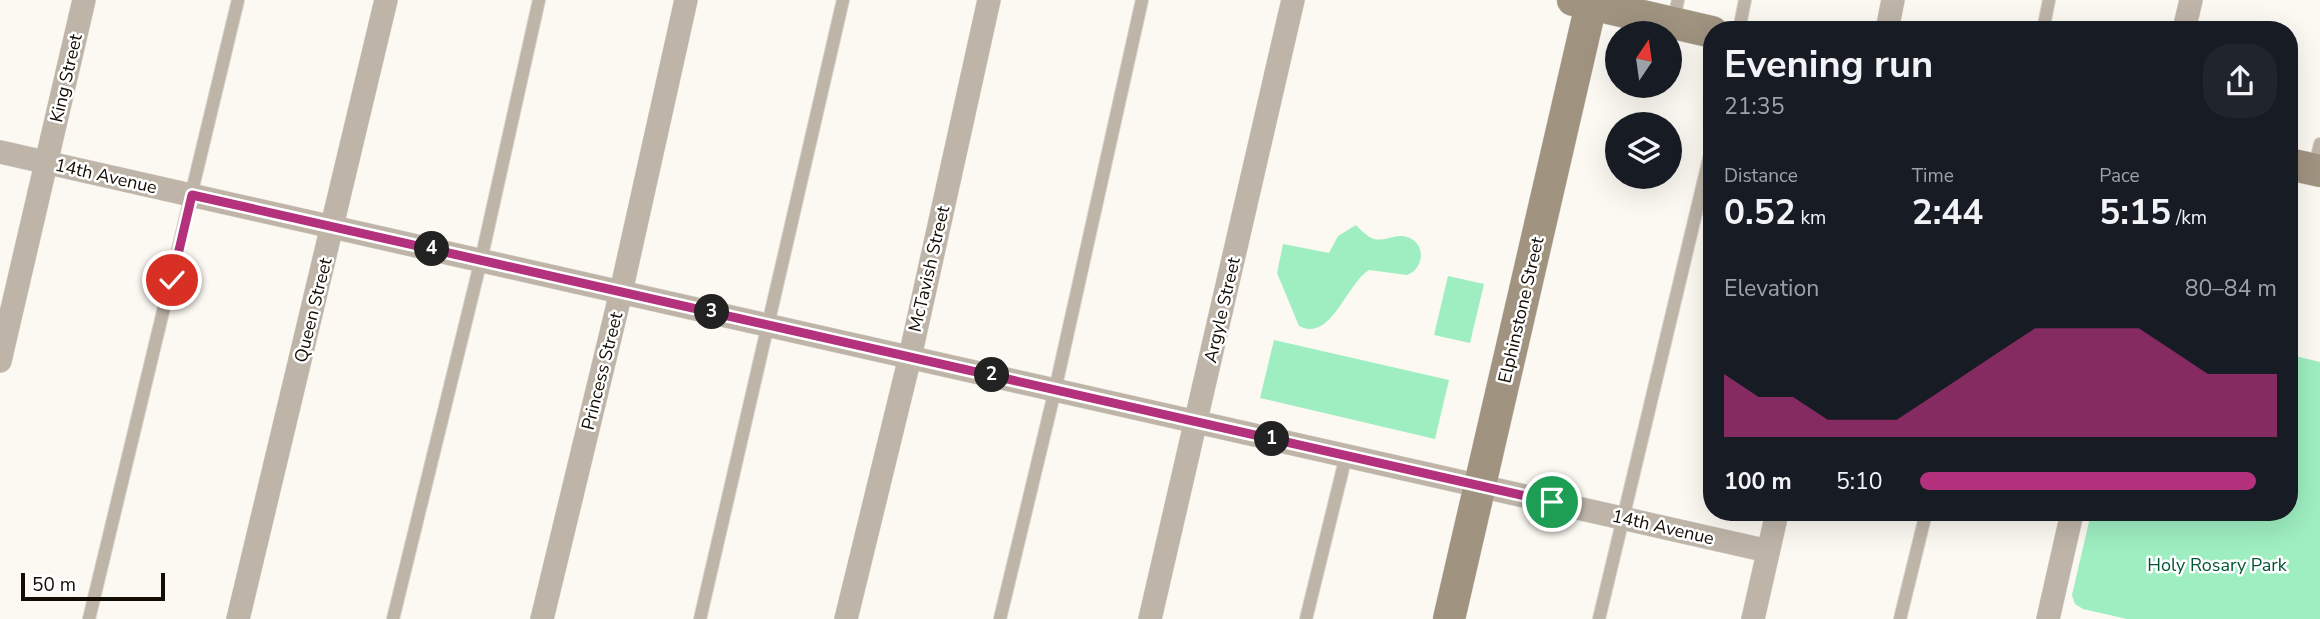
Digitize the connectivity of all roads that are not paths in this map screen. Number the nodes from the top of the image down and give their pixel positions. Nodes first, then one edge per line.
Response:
1 (84, 0) edge
2 (238, 0) edge
3 (386, 0) edge
4 (539, 0) edge
5 (686, 0) edge
6 (843, 0) edge
7 (989, 0) edge
8 (1142, 0) edge
9 (1293, 0) edge
10 (1745, 0) edge
11 (1894, 0) edge
12 (2049, 0) edge
13 (2191, 0) edge
14 (1585, 1) edge
15 (1676, 11) edge
16 (1741, 21) edge
17 (1889, 21) edge
18 (2045, 21) edge
19 (2186, 21) edge
20 (1703, 27) edge
21 (0, 152) edge
22 (46, 162) junction
23 (1703, 184) edge
24 (192, 195) junction
25 (333, 227) junction
26 (481, 260) junction
27 (621, 292) junction
28 (766, 325) junction
29 (910, 357) junction
30 (0, 361) edge
31 (1055, 390) junction
32 (1196, 421) junction
33 (1346, 456) junction
34 (1480, 486) junction
35 (1624, 518) junction
36 (1775, 521) edge
37 (1924, 521) edge
38 (2072, 521) edge
39 (1768, 551) junction
40 (2056, 617) edge
41 (89, 619) edge
42 (238, 619) edge
43 (393, 619) edge
44 (542, 619) edge
45 (699, 619) edge
46 (846, 619) edge
47 (1000, 619) edge
48 (1150, 619) edge
49 (1307, 619) edge
50 (1449, 619) edge
51 (1599, 619) edge
52 (1753, 619) edge
53 (1900, 619) edge

1 - 22 street, King Street
2 - 24 lane
3 - 25 street, Queen Street
4 - 26 lane
5 - 27 street, Princess Street
6 - 28 lane
7 - 29 street, McTavish Street
8 - 31 lane
9 - 32 street, Argyle Street
10 - 16 lane
11 - 17 street
12 - 18 lane
13 - 19 street
14 - 15 street
14 - 34 street, Elphinstone Street
15 - 20 street
21 - 22 street, 14th Avenue
22 - 24 street, 14th Avenue
22 - 30 street, King Street
23 - 35 lane
24 - 25 street, 14th Avenue
24 - 41 lane
25 - 26 street, 14th Avenue
25 - 42 street, Queen Street
26 - 27 street, 14th Avenue
26 - 43 lane
27 - 28 street, 14th Avenue
27 - 44 street, Princess Street
28 - 29 street, 14th Avenue
28 - 45 lane
29 - 31 street, 14th Avenue
29 - 46 street, McTavish Street
31 - 32 street, 14th Avenue
31 - 47 lane
32 - 33 street, 14th Avenue
32 - 48 street, Argyle Street
33 - 34 street, 14th Avenue
33 - 49 lane
34 - 35 street, 14th Avenue
34 - 50 street, Elphinstone Street
35 - 39 street, 14th Avenue
35 - 51 lane
36 - 39 street
37 - 53 lane
38 - 40 street
39 - 52 street

